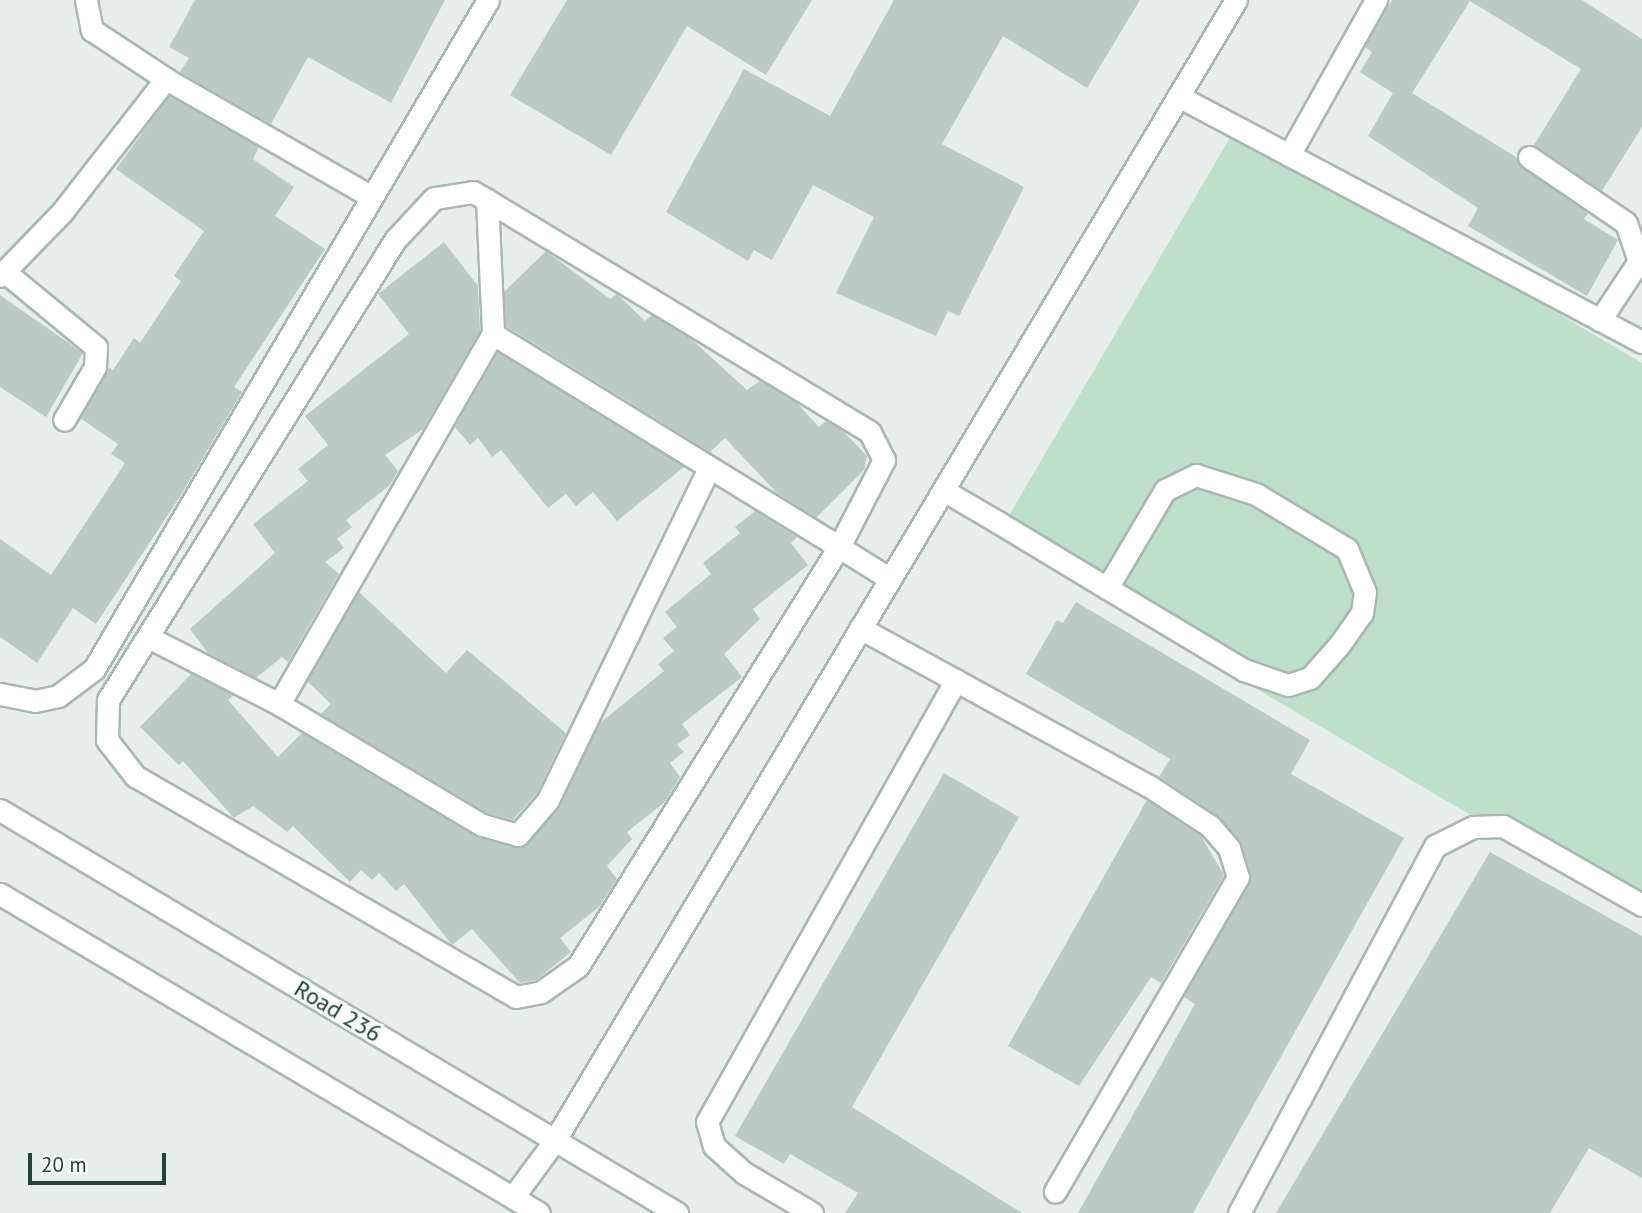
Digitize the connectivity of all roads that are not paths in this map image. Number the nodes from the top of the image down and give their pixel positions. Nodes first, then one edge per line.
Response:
1 (86, 0) edge
2 (488, 0) edge
3 (1236, 0) edge
4 (1376, 0) edge
5 (166, 79) junction
6 (1178, 96) junction
7 (1289, 155) junction
8 (1529, 157) dead end
9 (370, 196) junction
10 (487, 200) junction
11 (1641, 262) edge
12 (3, 274) edge
13 (1600, 320) junction
14 (493, 334) junction
15 (1642, 342) edge
16 (64, 420) dead end
17 (708, 470) junction
18 (943, 490) junction
19 (839, 547) junction
20 (890, 579) junction
21 (1107, 588) junction
22 (860, 628) junction
23 (148, 636) junction
24 (956, 680) junction
25 (0, 694) edge
26 (279, 704) junction
27 (0, 810) edge
28 (0, 894) edge
29 (1642, 905) edge
30 (555, 1140) junction
31 (1055, 1192) dead end
32 (513, 1197) junction
33 (539, 1213) edge
34 (677, 1213) edge
35 (811, 1213) edge
36 (1239, 1213) edge

1 - 5 street
2 - 9 street
3 - 6 street
4 - 7 street
5 - 9 street
5 - 12 street
6 - 7 street
6 - 18 street
7 - 13 street
8 - 11 street
9 - 25 street
10 - 14 street
10 - 19 street
10 - 23 street
11 - 13 street
12 - 16 street
13 - 15 street
14 - 17 street
14 - 26 street
17 - 19 street
17 - 26 street
18 - 20 street
18 - 21 street
19 - 20 street
19 - 23 street
20 - 22 street
21 - 21 street
22 - 24 street
22 - 30 street
23 - 26 street
24 - 31 street
24 - 35 street
27 - 30 street, Road 236
28 - 32 street
29 - 36 street
30 - 32 street
30 - 34 street, Road 236
32 - 33 street

